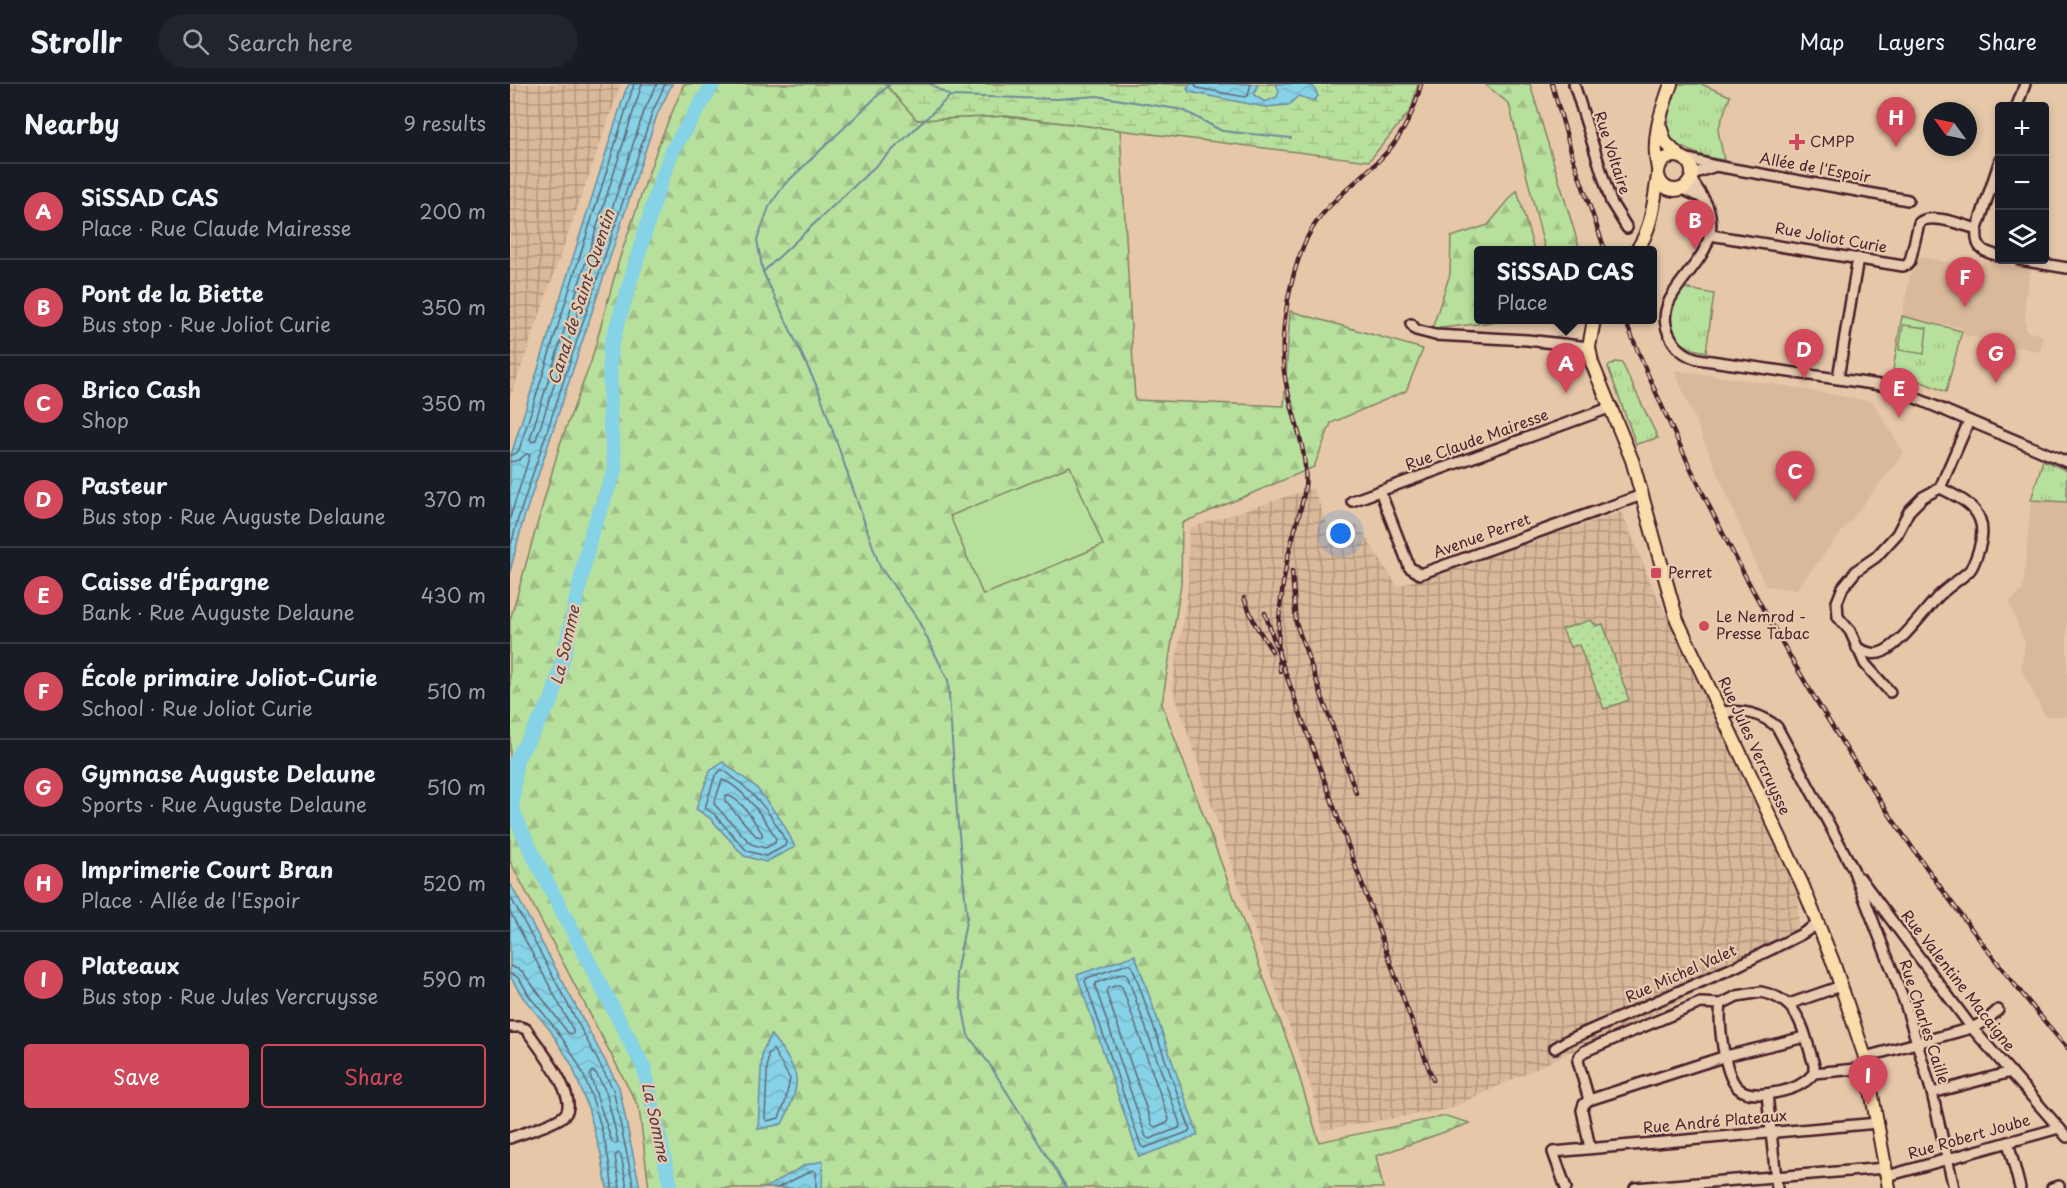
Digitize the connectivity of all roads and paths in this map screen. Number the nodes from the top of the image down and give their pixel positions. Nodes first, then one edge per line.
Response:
1 (1574, 84) edge
2 (1671, 84) edge
3 (2025, 84) edge
4 (2018, 102) edge
5 (1659, 122) junction
6 (1682, 157) junction
7 (1716, 166) junction
8 (1658, 172) junction
9 (1995, 175) edge
10 (1692, 176) junction
11 (1679, 189) junction
12 (1703, 199) junction
13 (1908, 200) dead end
14 (1653, 209) junction
15 (1628, 228) dead end
16 (1977, 229) junction
17 (1710, 235) junction
18 (1639, 246) edge
19 (1995, 255) edge
20 (1858, 258) junction
21 (2044, 264) edge
22 (2067, 268) edge
23 (1411, 324) dead end
24 (1593, 324) edge
25 (1589, 346) junction
26 (1838, 378) junction
27 (1612, 407) junction
28 (1969, 421) junction
29 (2066, 458) edge
30 (1940, 488) junction
31 (1380, 491) junction
32 (1642, 495) junction
33 (1352, 501) dead end
34 (1857, 648) junction
35 (1890, 692) dead end
36 (1722, 712) junction
37 (1853, 869) junction
38 (1818, 924) junction
39 (1841, 986) junction
40 (1721, 1004) junction
41 (1789, 1004) junction
42 (1998, 1010) dead end
43 (510, 1028) edge
44 (1972, 1028) junction
45 (1805, 1037) junction
46 (1918, 1043) junction
47 (1555, 1048) dead end
48 (1726, 1056) junction
49 (1866, 1062) junction
50 (2011, 1072) junction
51 (1814, 1073) junction
52 (1767, 1094) junction
53 (1932, 1094) junction
54 (1589, 1100) junction
55 (1878, 1123) junction
56 (2059, 1128) junction
57 (1773, 1132) junction
58 (2067, 1137) edge
59 (510, 1138) edge
60 (2008, 1142) junction
61 (1590, 1148) junction
62 (1947, 1159) junction
63 (1776, 1177) junction
64 (1887, 1177) edge
65 (1649, 1187) edge
66 (1566, 1188) edge
67 (1635, 1188) edge
68 (1777, 1188) edge
69 (1954, 1188) edge
70 (2020, 1188) edge

1 - 15 street, Rue Voltaire
2 - 5 main road
3 - 4 street
5 - 6 main road
5 - 8 main road
6 - 7 street, Allée de l'Espoir
6 - 8 main road
6 - 10 main road
7 - 10 street
7 - 13 street, Allée de l'Espoir
8 - 11 main road
8 - 14 main road
9 - 16 street
10 - 11 main road
10 - 12 street
11 - 12 street
11 - 14 main road
12 - 17 street
14 - 18 main road
16 - 19 street
16 - 20 street, Rue Joliot Curie
17 - 20 street, Rue Joliot Curie
17 - 26 street
20 - 26 street
21 - 22 street
23 - 25 street
24 - 25 main road, Rue Jules Vercruysse
25 - 27 main road, Rue Jules Vercruysse
26 - 28 street
27 - 31 street, Rue Claude Mairesse
27 - 32 main road, Rue Jules Vercruysse
28 - 29 street
28 - 30 street
30 - 34 street
30 - 34 street
31 - 32 street, Avenue Perret
31 - 33 street, Rue Claude Mairesse
32 - 36 main road, Rue Jules Vercruysse
34 - 35 street
36 - 37 street
36 - 38 main road, Rue Jules Vercruysse
37 - 44 street, Rue Valentine Macaigne
37 - 46 street, Rue Charles Caille
38 - 39 main road, Rue Jules Vercruysse
38 - 47 street, Rue Michel Valet
39 - 41 street
39 - 49 main road, Rue Jules Vercruysse
40 - 41 street
40 - 48 street
40 - 54 street
41 - 45 street
42 - 44 street
43 - 59 street
44 - 46 street
44 - 50 street, Rue Valentine Macaigne
45 - 48 street
45 - 51 street
46 - 49 street
46 - 53 street, Rue Charles Caille
48 - 52 street
48 - 54 street
49 - 51 street
49 - 55 main road, Rue Jules Vercruysse
50 - 53 street
50 - 56 street, Rue Valentine Macaigne
51 - 52 street
52 - 57 street
53 - 62 street, Rue Charles Caille
54 - 61 street
55 - 57 street, Rue André Plateaux
55 - 64 main road, Rue Jules Vercruysse
56 - 58 street, Rue Valentine Macaigne
56 - 60 street, Rue Robert Joube
57 - 61 street, Rue André Plateaux
57 - 63 street
60 - 62 street, Rue Robert Joube
60 - 70 street
61 - 66 street, Rue André Plateaux
62 - 64 street, Rue Robert Joube
62 - 69 street, Rue Charles Caille
63 - 64 street, Rue Robert Joube
63 - 65 street, Rue Robert Joube
63 - 68 street
65 - 67 street, Rue Robert Joube

